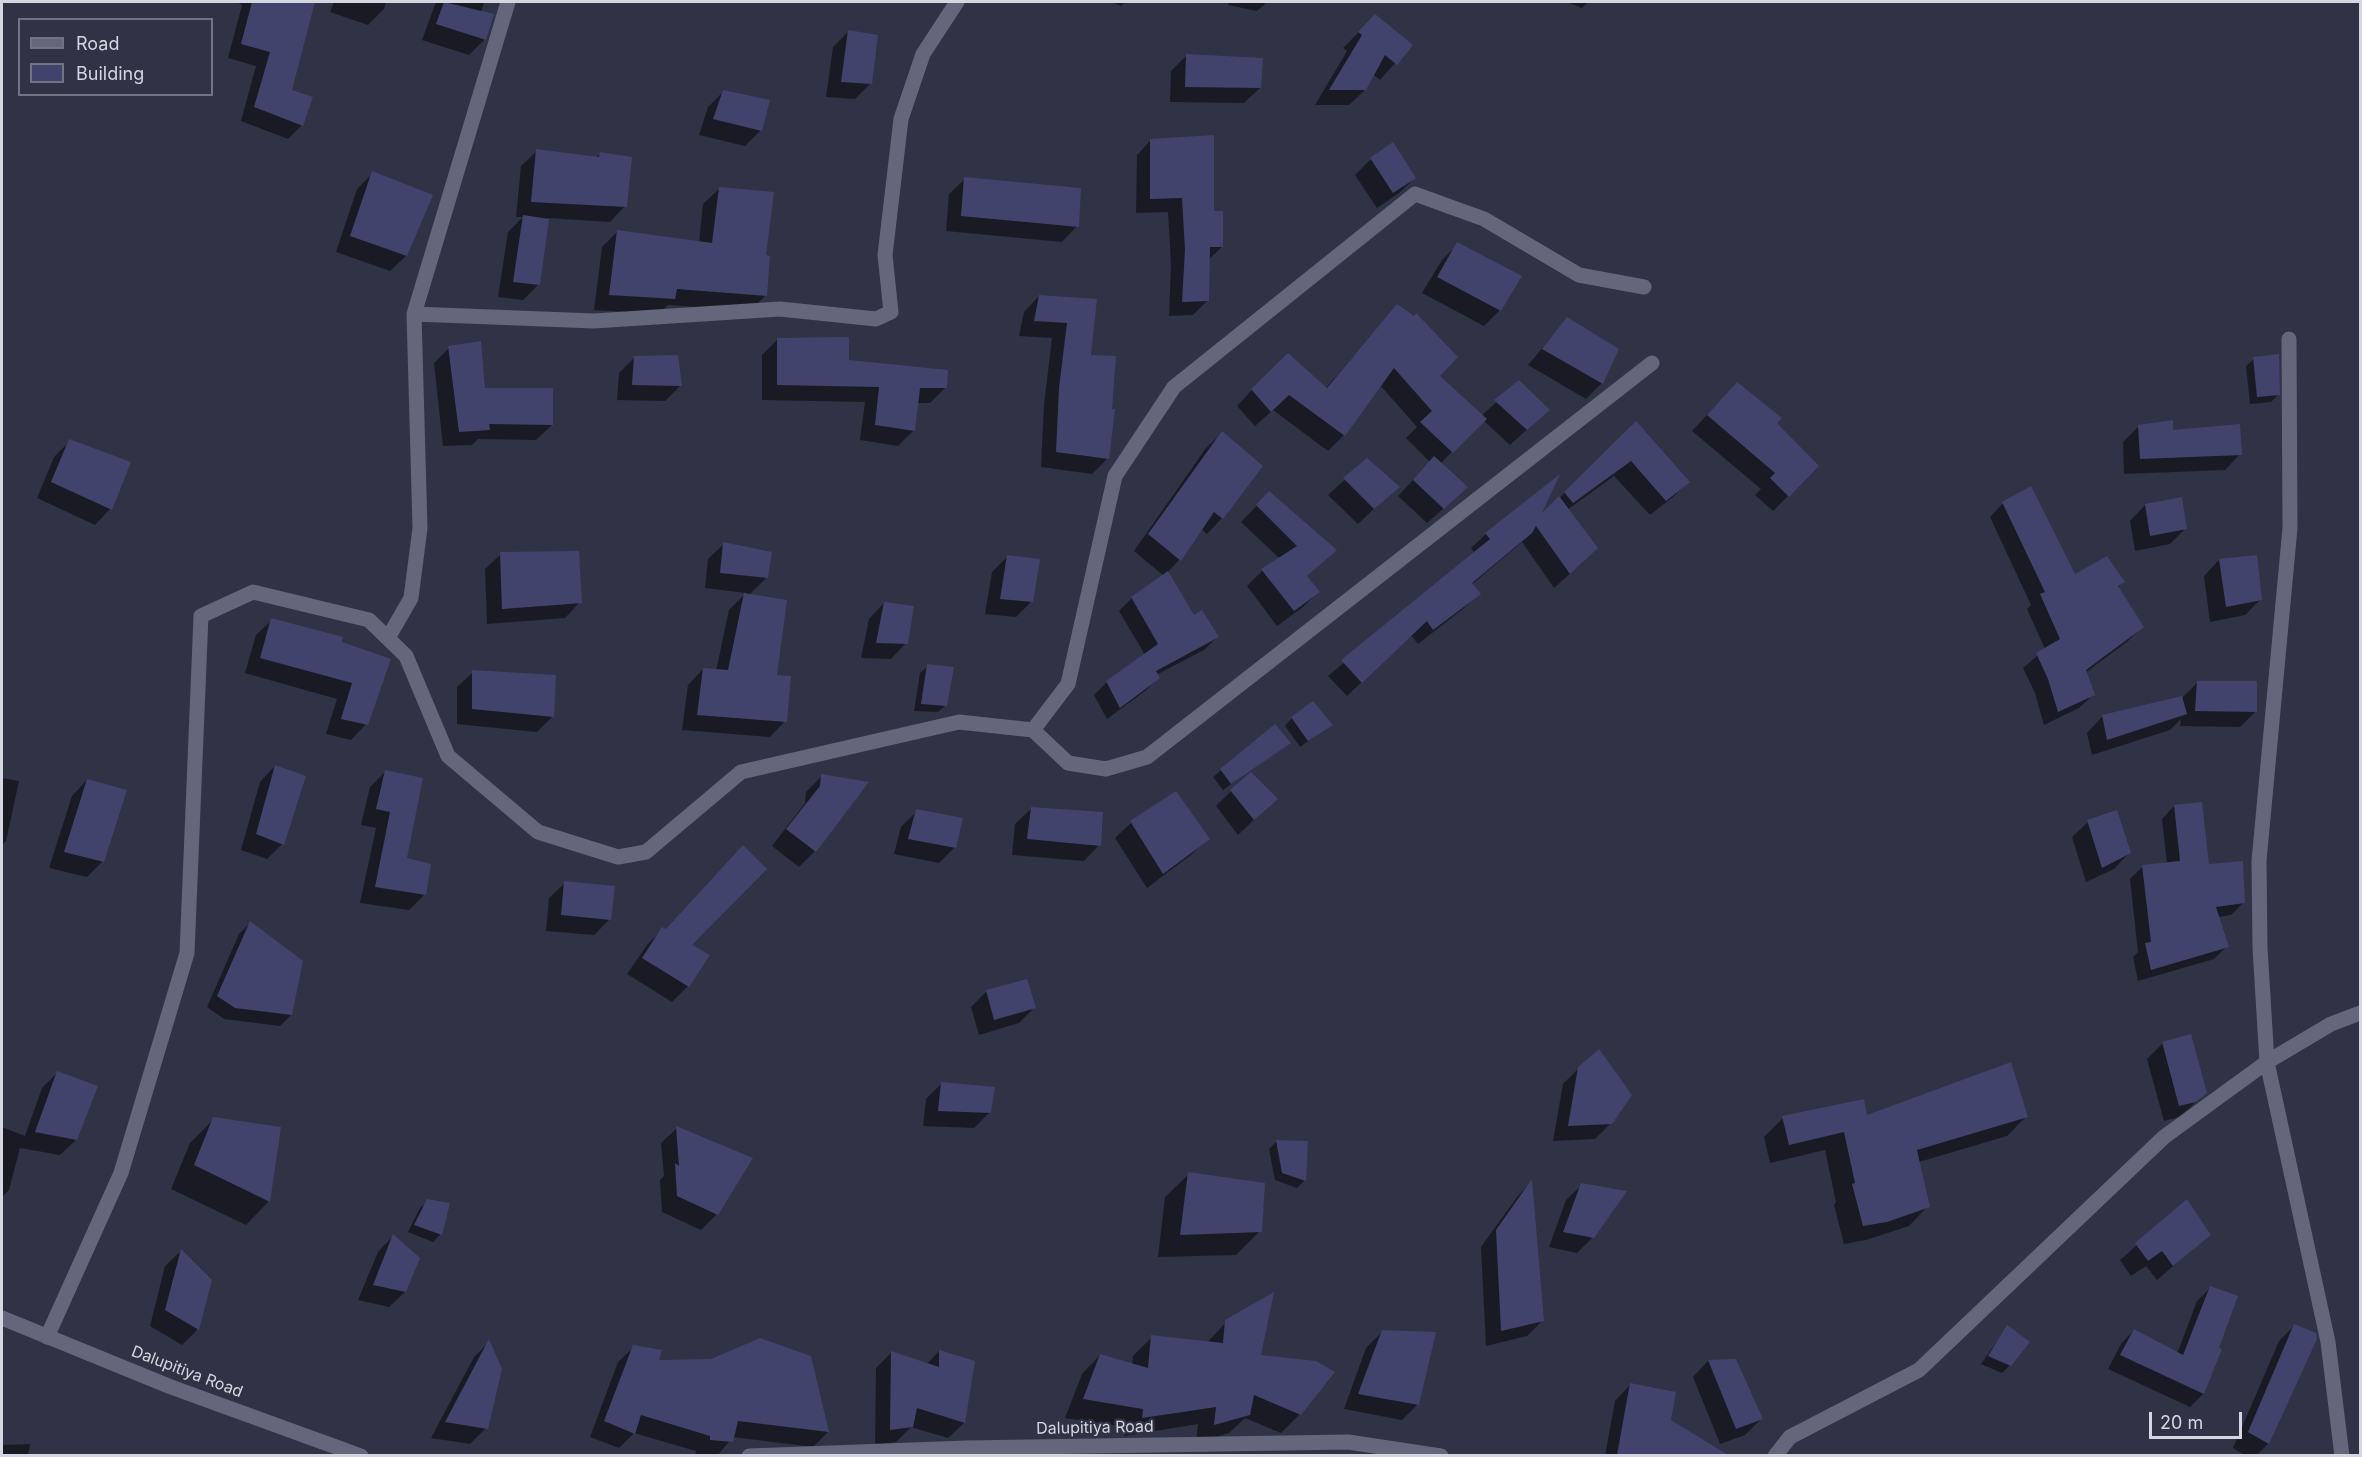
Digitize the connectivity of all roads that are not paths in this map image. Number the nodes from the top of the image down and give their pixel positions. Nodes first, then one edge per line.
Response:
1 (508, 2) edge
2 (957, 2) edge
3 (1644, 287) dead end
4 (414, 314) junction
5 (2289, 339) dead end
6 (1652, 363) dead end
7 (388, 638) junction
8 (1033, 730) junction
9 (2361, 1013) edge
10 (2267, 1062) junction
11 (2, 1318) edge
12 (47, 1337) junction
13 (360, 1455) edge
14 (749, 1455) edge
15 (1441, 1455) edge
16 (1775, 1455) edge
17 (2342, 1455) edge

1 - 4 street
2 - 4 street
3 - 8 street
4 - 7 street
5 - 10 street
6 - 8 street
7 - 8 street
7 - 12 street
9 - 10 street
10 - 16 street
10 - 17 street
11 - 12 street, Dalupitiya Road
12 - 13 street, Dalupitiya Road
14 - 15 street, Dalupitiya Road

